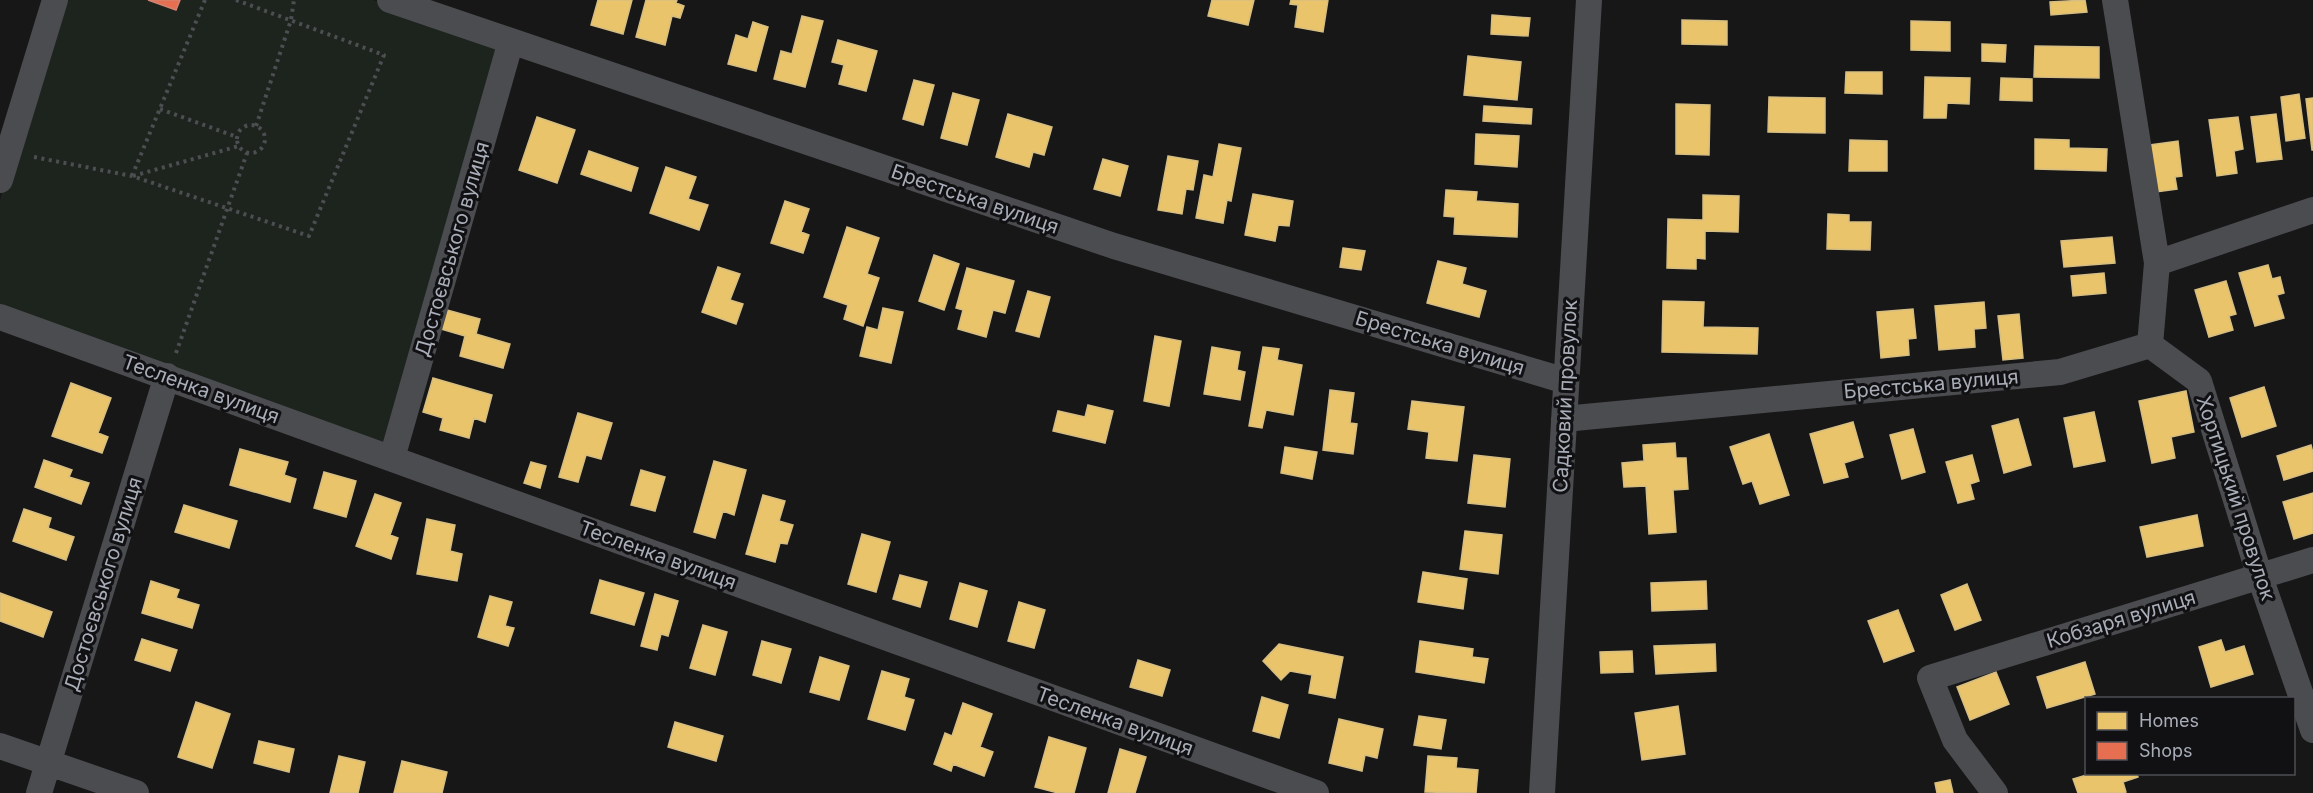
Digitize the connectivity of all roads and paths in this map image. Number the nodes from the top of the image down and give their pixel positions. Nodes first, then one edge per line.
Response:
1 (55, 0) edge
2 (205, 0) edge
3 (236, 0) edge
4 (294, 0) edge
5 (390, 0) edge
6 (1589, 0) edge
7 (2115, 0) edge
8 (291, 20) junction
9 (512, 41) junction
10 (160, 109) junction
11 (256, 126) junction
12 (237, 137) junction
13 (239, 146) junction
14 (9, 152) junction
15 (247, 153) junction
16 (132, 176) junction
17 (0, 180) edge
18 (228, 209) junction
19 (2313, 210) edge
20 (2157, 263) junction
21 (0, 317) edge
22 (2150, 345) junction
23 (167, 376) junction
24 (1566, 381) junction
25 (1564, 418) junction
26 (392, 458) junction
27 (2313, 560) edge
28 (2260, 577) junction
29 (2313, 730) edge
30 (0, 746) edge
31 (48, 763) junction
32 (39, 793) edge
33 (136, 793) edge
34 (1316, 793) edge
35 (1542, 793) edge
36 (1995, 793) edge

1 - 14 street
2 - 10 path
3 - 8 path
4 - 8 path
5 - 9 street, Брестська вулиця
6 - 24 street, Садковий провулок
7 - 20 street
8 - 11 path
8 - 18 path
9 - 24 street, Брестська вулиця
9 - 26 street, Достоєвського вулиця
10 - 12 path
10 - 16 path
11 - 12 path
11 - 15 path
12 - 13 path
13 - 15 path
13 - 16 path
14 - 16 path
14 - 17 street
15 - 18 path
16 - 18 path
18 - 23 path
19 - 20 street
20 - 22 street
21 - 23 street, Тесленка вулиця
22 - 25 street, Брестська вулиця
22 - 28 street, Хортицький провулок
23 - 26 street, Тесленка вулиця
23 - 31 street, Достоєвського вулиця
24 - 25 street, Садковий провулок
25 - 35 street, Садковий провулок
26 - 34 street, Тесленка вулиця
27 - 28 street, Кобзаря вулиця
28 - 29 street, Хортицький провулок
28 - 36 street, Кобзаря вулиця
30 - 31 street
31 - 32 street, Достоєвського вулиця
31 - 33 street

